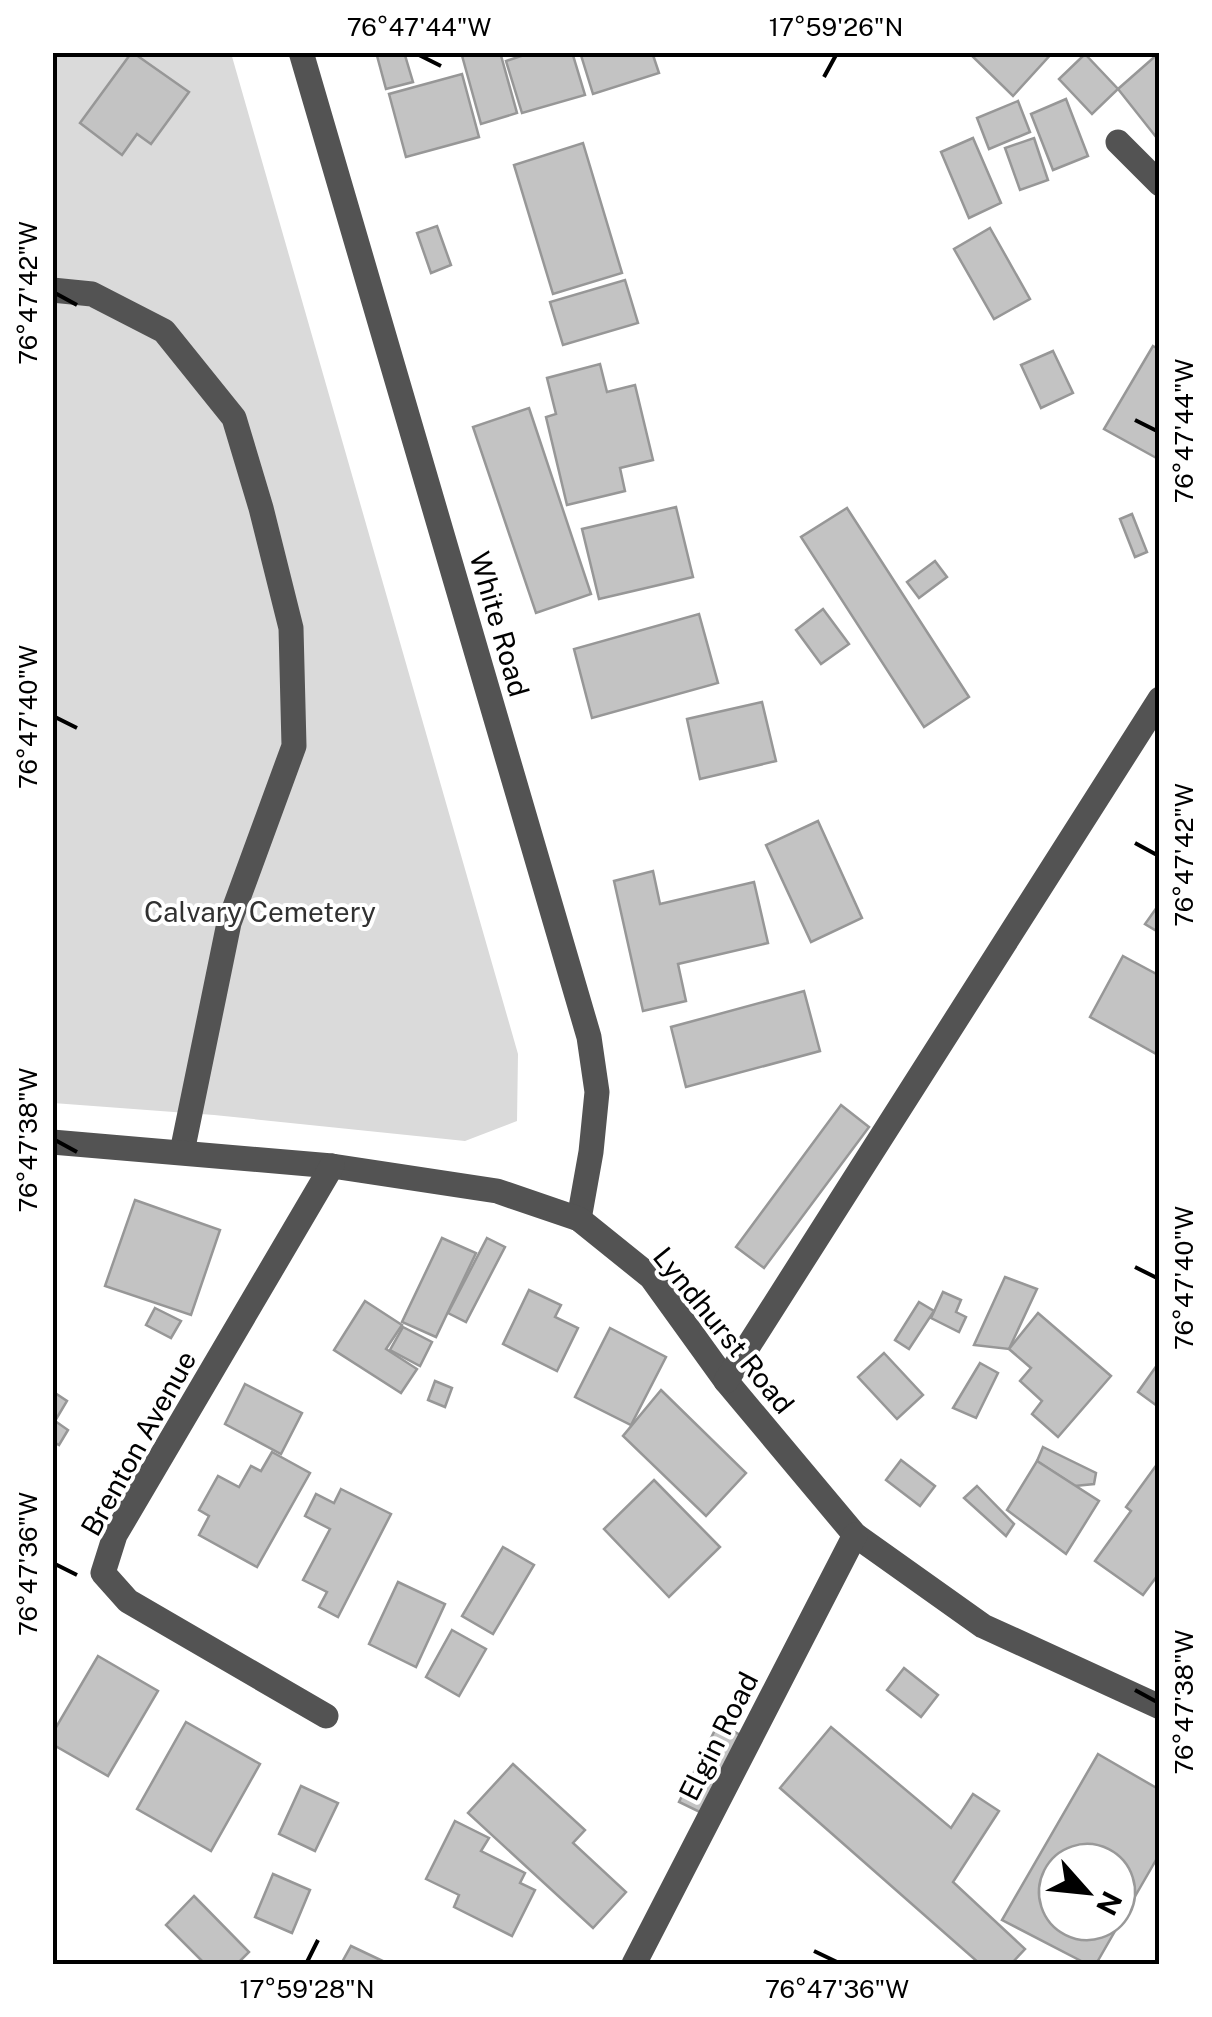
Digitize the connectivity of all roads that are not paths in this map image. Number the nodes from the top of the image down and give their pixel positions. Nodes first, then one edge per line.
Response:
1 (301, 52) edge
2 (1118, 142) dead end
3 (1160, 184) edge
4 (52, 290) edge
5 (1160, 698) edge
6 (52, 1142) edge
7 (182, 1152) junction
8 (332, 1166) junction
9 (579, 1219) junction
10 (726, 1381) junction
11 (855, 1535) junction
12 (1160, 1707) edge
13 (326, 1716) dead end
14 (634, 1964) edge

1 - 9 street, White Road
2 - 3 street
4 - 7 street
5 - 10 street
6 - 7 street, Lyndhurst Road
7 - 8 street, Lyndhurst Road
8 - 9 street, Lyndhurst Road
8 - 13 street, Brenton Avenue
9 - 10 street, Lyndhurst Road
10 - 11 street, Lyndhurst Road
11 - 12 street, Lyndhurst Road
11 - 14 street, Elgin Road

